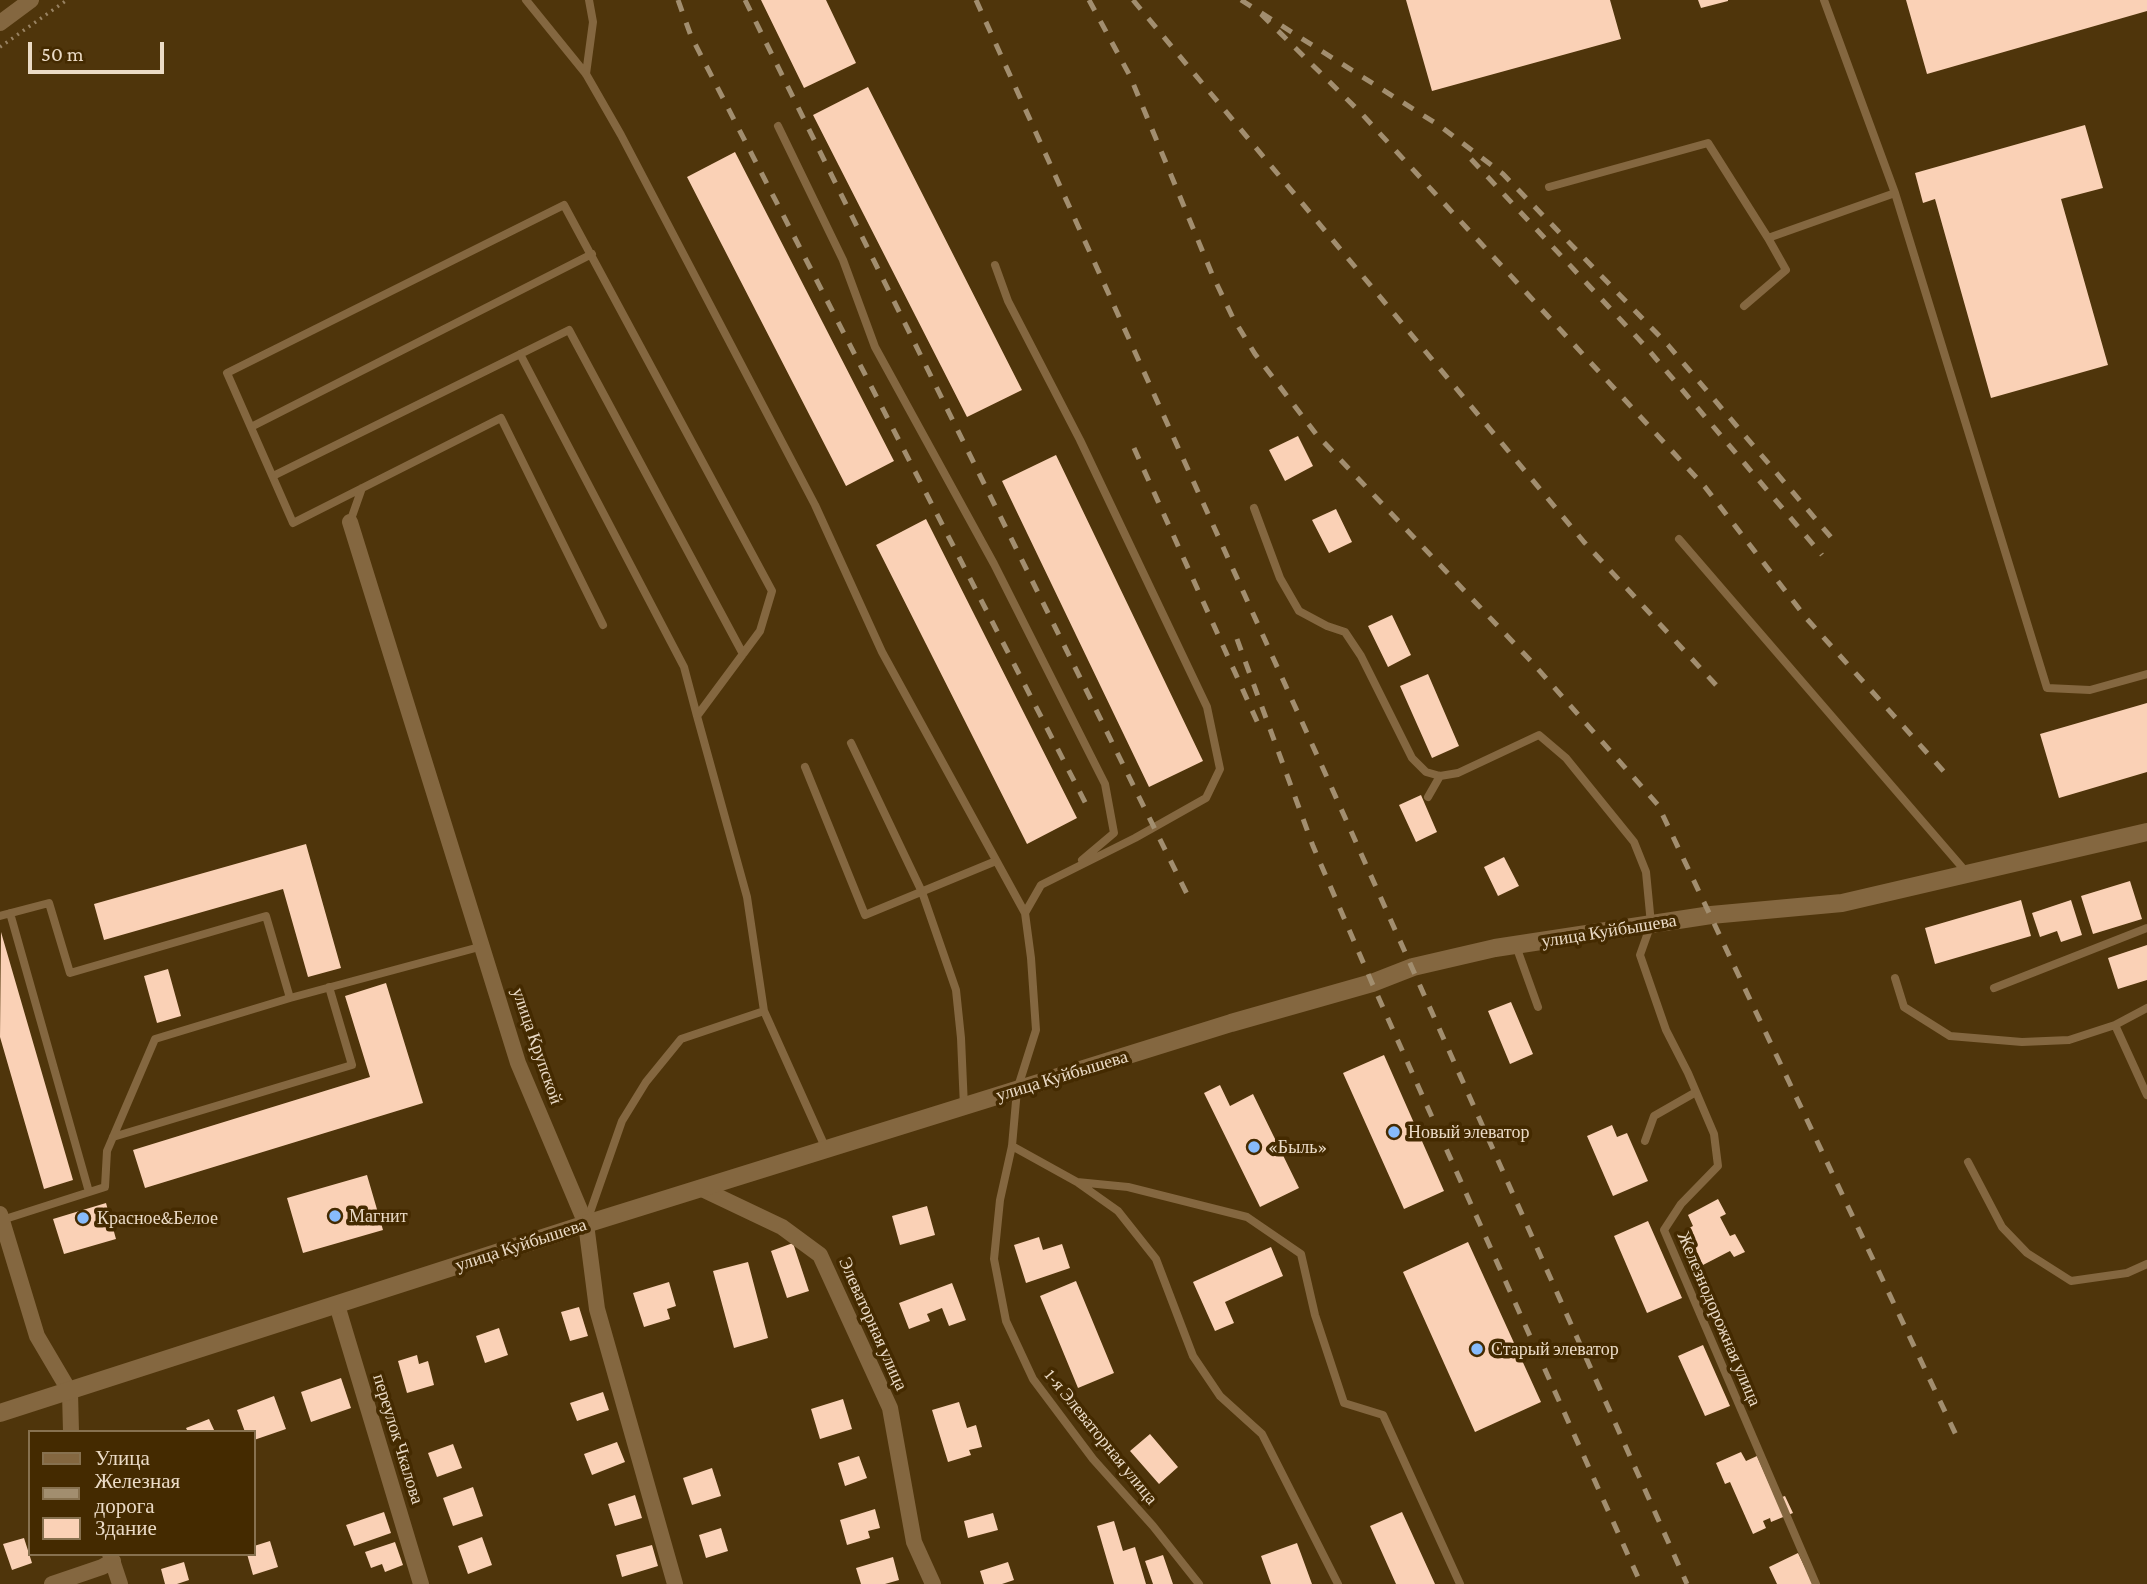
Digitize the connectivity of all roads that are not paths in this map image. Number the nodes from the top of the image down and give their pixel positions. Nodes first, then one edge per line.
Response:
1 (31, 0) edge
2 (526, 0) edge
3 (589, 0) edge
4 (1824, 0) edge
5 (0, 23) edge
6 (586, 74) junction
7 (778, 126) dead end
8 (1549, 187) dead end
9 (1895, 193) junction
10 (1768, 238) junction
11 (592, 254) junction
12 (995, 265) dead end
13 (1744, 306) dead end
14 (520, 354) junction
15 (251, 427) junction
16 (272, 476) junction
17 (362, 488) junction
18 (1254, 508) dead end
19 (350, 522) joint
20 (1679, 538) dead end
21 (603, 625) dead end
22 (743, 654) junction
23 (2147, 674) edge
24 (697, 716) junction
25 (851, 743) dead end
26 (805, 767) dead end
27 (1440, 776) junction
28 (1428, 797) dead end
29 (2147, 832) edge
30 (996, 861) junction
31 (1075, 867) junction
32 (1968, 875) junction
33 (922, 892) junction
34 (1024, 913) junction
35 (10, 914) junction
36 (0, 916) edge
37 (1651, 924) junction
38 (2147, 928) edge
39 (483, 946) junction
40 (1517, 946) junction
41 (1895, 978) dead end
42 (329, 987) junction
43 (1994, 988) dead end
44 (290, 998) junction
45 (1538, 1007) dead end
46 (2147, 1008) edge
47 (764, 1011) junction
48 (2115, 1026) junction
49 (1017, 1090) junction
50 (1696, 1092) junction
51 (2147, 1095) edge
52 (964, 1107) junction
53 (113, 1137) junction
54 (1645, 1141) dead end
55 (1012, 1146) junction
56 (826, 1149) junction
57 (1968, 1162) dead end
58 (1076, 1182) junction
59 (700, 1188) junction
60 (89, 1192) junction
61 (1, 1217) edge
62 (586, 1224) junction
63 (2147, 1264) edge
64 (337, 1305) junction
65 (70, 1392) junction
66 (0, 1413) edge
67 (71, 1430) edge
68 (112, 1558) edge
69 (52, 1584) edge
70 (120, 1584) edge
71 (421, 1584) edge
72 (675, 1584) edge
73 (933, 1584) edge
74 (1199, 1584) edge
75 (1338, 1584) edge
76 (1460, 1584) edge
77 (1816, 1584) edge

1 - 5 street
2 - 6 lane, 1-я Элеваторная улица
3 - 6 lane
4 - 9 lane
6 - 30 lane, 1-я Элеваторная улица
7 - 31 lane
8 - 10 lane
9 - 10 lane
9 - 23 lane
10 - 13 lane
11 - 15 lane
11 - 15 lane
11 - 22 lane
12 - 31 lane
14 - 16 lane
14 - 22 lane
14 - 24 lane
15 - 16 lane
16 - 17 lane
17 - 19 lane
17 - 21 lane
18 - 27 lane
19 - 39 street, улица Крупской
20 - 32 lane
22 - 24 lane
24 - 47 lane
25 - 33 lane
26 - 33 lane
27 - 28 lane
27 - 37 lane, Железнодорожная улица
29 - 32 street, улица Куйбышева
30 - 33 lane
30 - 34 lane, 1-я Элеваторная улица
31 - 34 lane
32 - 37 street, улица Куйбышева
33 - 52 lane
34 - 49 lane, 1-я Элеваторная улица
35 - 36 lane
35 - 44 lane
35 - 60 lane
37 - 40 street, улица Куйбышева
37 - 50 lane, Железнодорожная улица
38 - 43 lane
39 - 42 lane
39 - 62 street, улица Крупской
40 - 45 lane
40 - 49 street, улица Куйбышева
41 - 48 lane
42 - 44 lane
42 - 53 lane
44 - 53 lane
46 - 48 lane
47 - 56 lane
47 - 62 lane
48 - 51 lane
49 - 52 street, улица Куйбышева
49 - 55 lane, 1-я Элеваторная улица
50 - 54 lane
50 - 77 lane, Железнодорожная улица
52 - 56 street, улица Куйбышева
53 - 60 lane
55 - 58 lane
55 - 74 lane, 1-я Элеваторная улица
56 - 59 street, улица Куйбышева
57 - 63 lane
58 - 75 lane
58 - 76 lane
59 - 62 street, улица Куйбышева
59 - 73 street, Элеваторная улица
60 - 61 lane
61 - 65 street
62 - 64 street, улица Куйбышева
62 - 72 street, улица Крупской
64 - 65 street, улица Куйбышева
64 - 71 street, переулок Чкалова
65 - 66 street, улица Куйбышева
65 - 67 street
68 - 69 street
68 - 70 street

